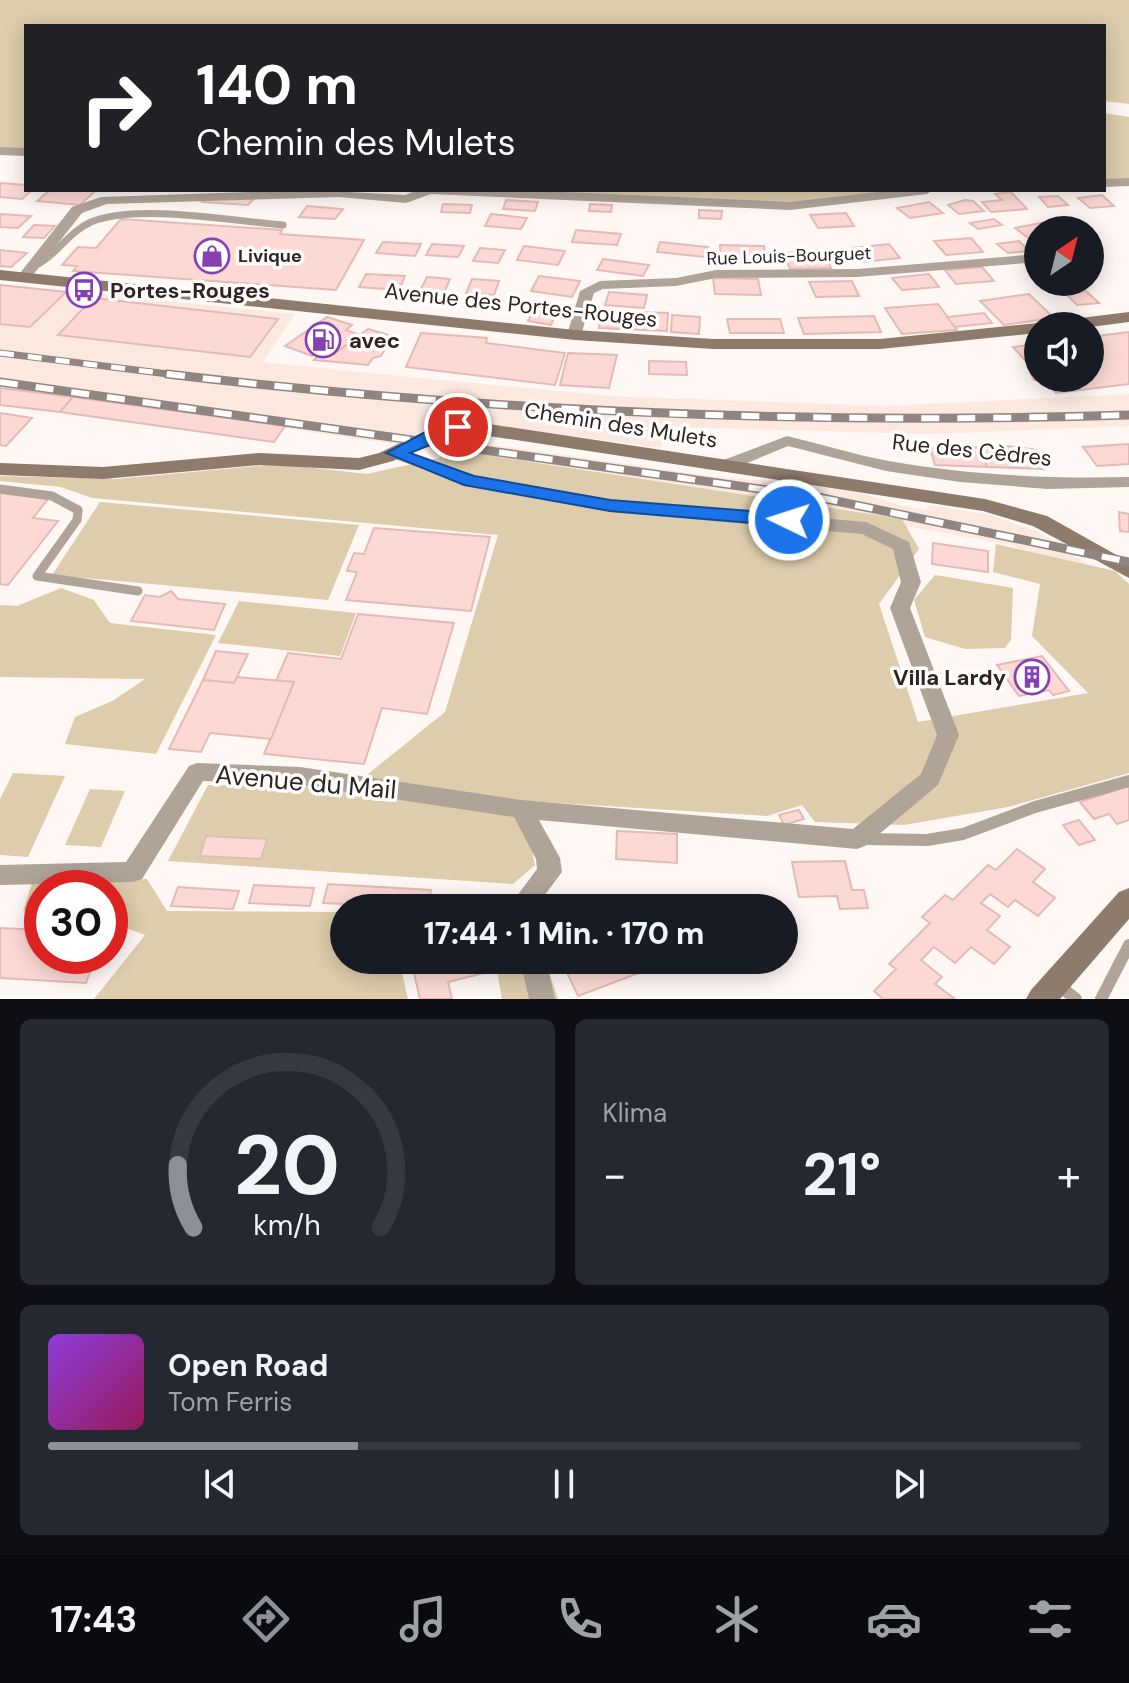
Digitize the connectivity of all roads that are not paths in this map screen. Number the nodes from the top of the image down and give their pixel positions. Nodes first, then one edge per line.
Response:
1 (0, 151) edge
2 (24, 152) edge
3 (1129, 182) edge
4 (1106, 183) edge
5 (425, 192) edge
6 (475, 192) edge
7 (910, 192) edge
8 (283, 225) dead end
9 (1024, 259) edge
10 (28, 272) junction
11 (0, 275) edge
12 (1129, 317) edge
13 (1104, 320) edge
14 (1024, 330) edge
15 (575, 335) junction
16 (404, 449) junction
17 (767, 449) junction
18 (727, 465) junction
19 (0, 469) edge
20 (771, 472) junction
21 (1129, 482) edge
22 (0, 489) edge
23 (1129, 571) edge
24 (138, 591) dead end
25 (1129, 781) edge
26 (521, 809) junction
27 (857, 839) junction
28 (0, 875) edge
29 (532, 894) edge
30 (1129, 900) edge
31 (1129, 945) edge
32 (536, 974) edge
33 (1057, 994) edge
34 (542, 999) edge
35 (1101, 999) edge

1 - 2 street
3 - 4 street
5 - 10 street
6 - 7 street
8 - 10 lane
9 - 15 street, Rue Louis-Bourguet
10 - 11 main road, Avenue des Portes-Rouges
10 - 15 main road, Avenue des Portes-Rouges
12 - 13 main road
14 - 15 main road, Avenue des Portes-Rouges
16 - 18 main road, Chemin des Mulets
16 - 19 main road, Chemin des Mulets
16 - 27 street
17 - 18 street, Rue des Cèdres
17 - 20 street
17 - 21 street, Rue des Cèdres
18 - 20 main road, Chemin des Mulets
20 - 23 main road, Chemin des Mulets
22 - 24 lane
25 - 27 lane
26 - 27 street, Avenue du Mail
26 - 28 street, Avenue du Mail
26 - 29 street
30 - 33 main road
31 - 35 lane
32 - 34 street

